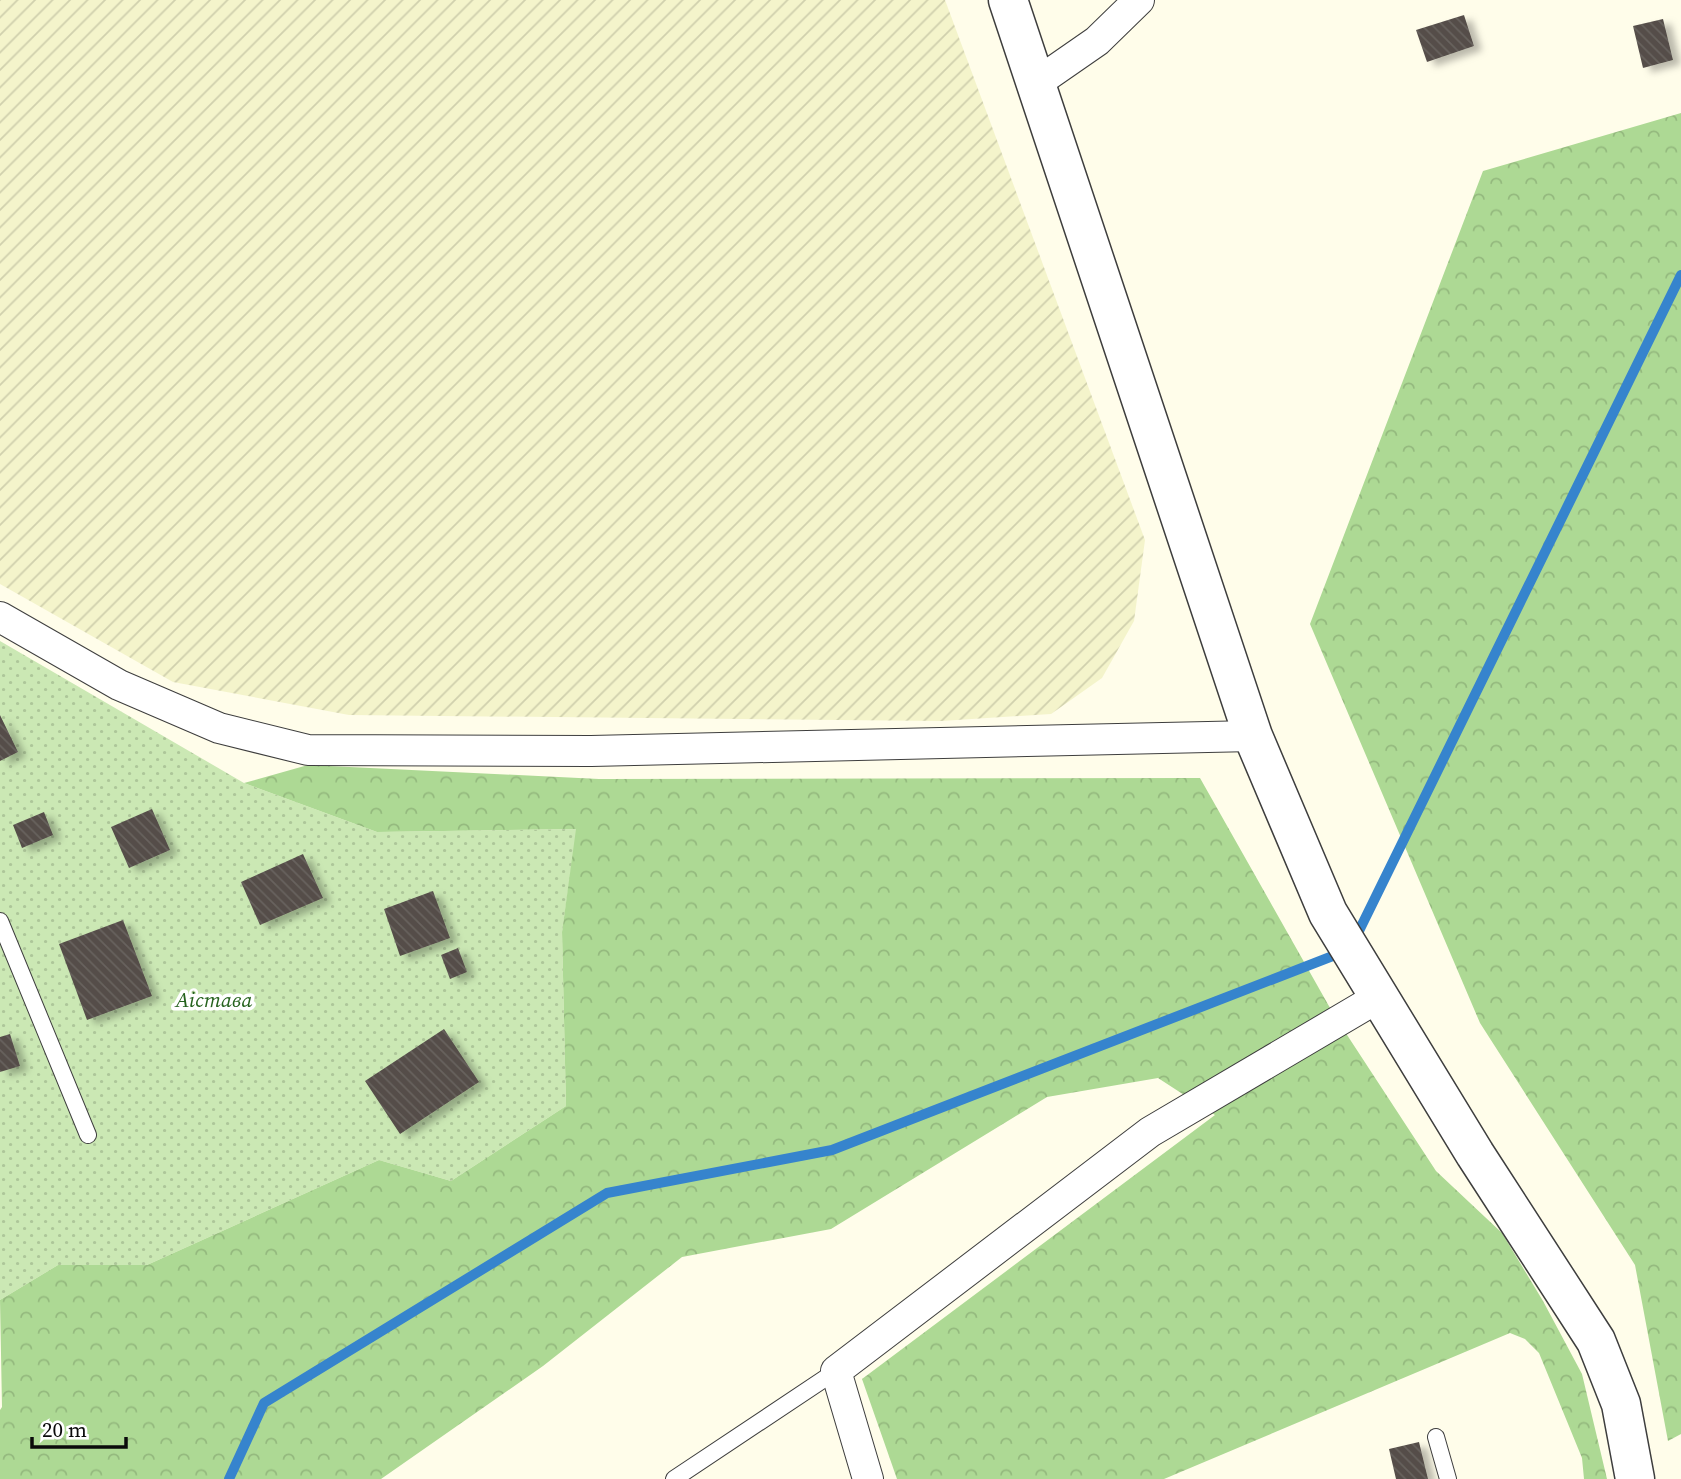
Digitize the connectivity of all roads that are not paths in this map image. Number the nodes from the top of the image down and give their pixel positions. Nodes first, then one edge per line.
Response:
1 (1008, 0) edge
2 (1139, 0) edge
3 (1035, 84) junction
4 (0, 617) edge
5 (1253, 736) junction
6 (0, 921) edge
7 (1379, 997) junction
8 (88, 1135) dead end
9 (836, 1371) junction
10 (1436, 1437) dead end
11 (674, 1479) edge
12 (868, 1479) edge
13 (1448, 1479) edge
14 (1635, 1479) edge

1 - 3 street
2 - 3 street
3 - 5 street
4 - 5 street
5 - 7 street
6 - 8 lane
7 - 9 street
7 - 14 street
9 - 11 lane
9 - 12 street
10 - 13 lane

